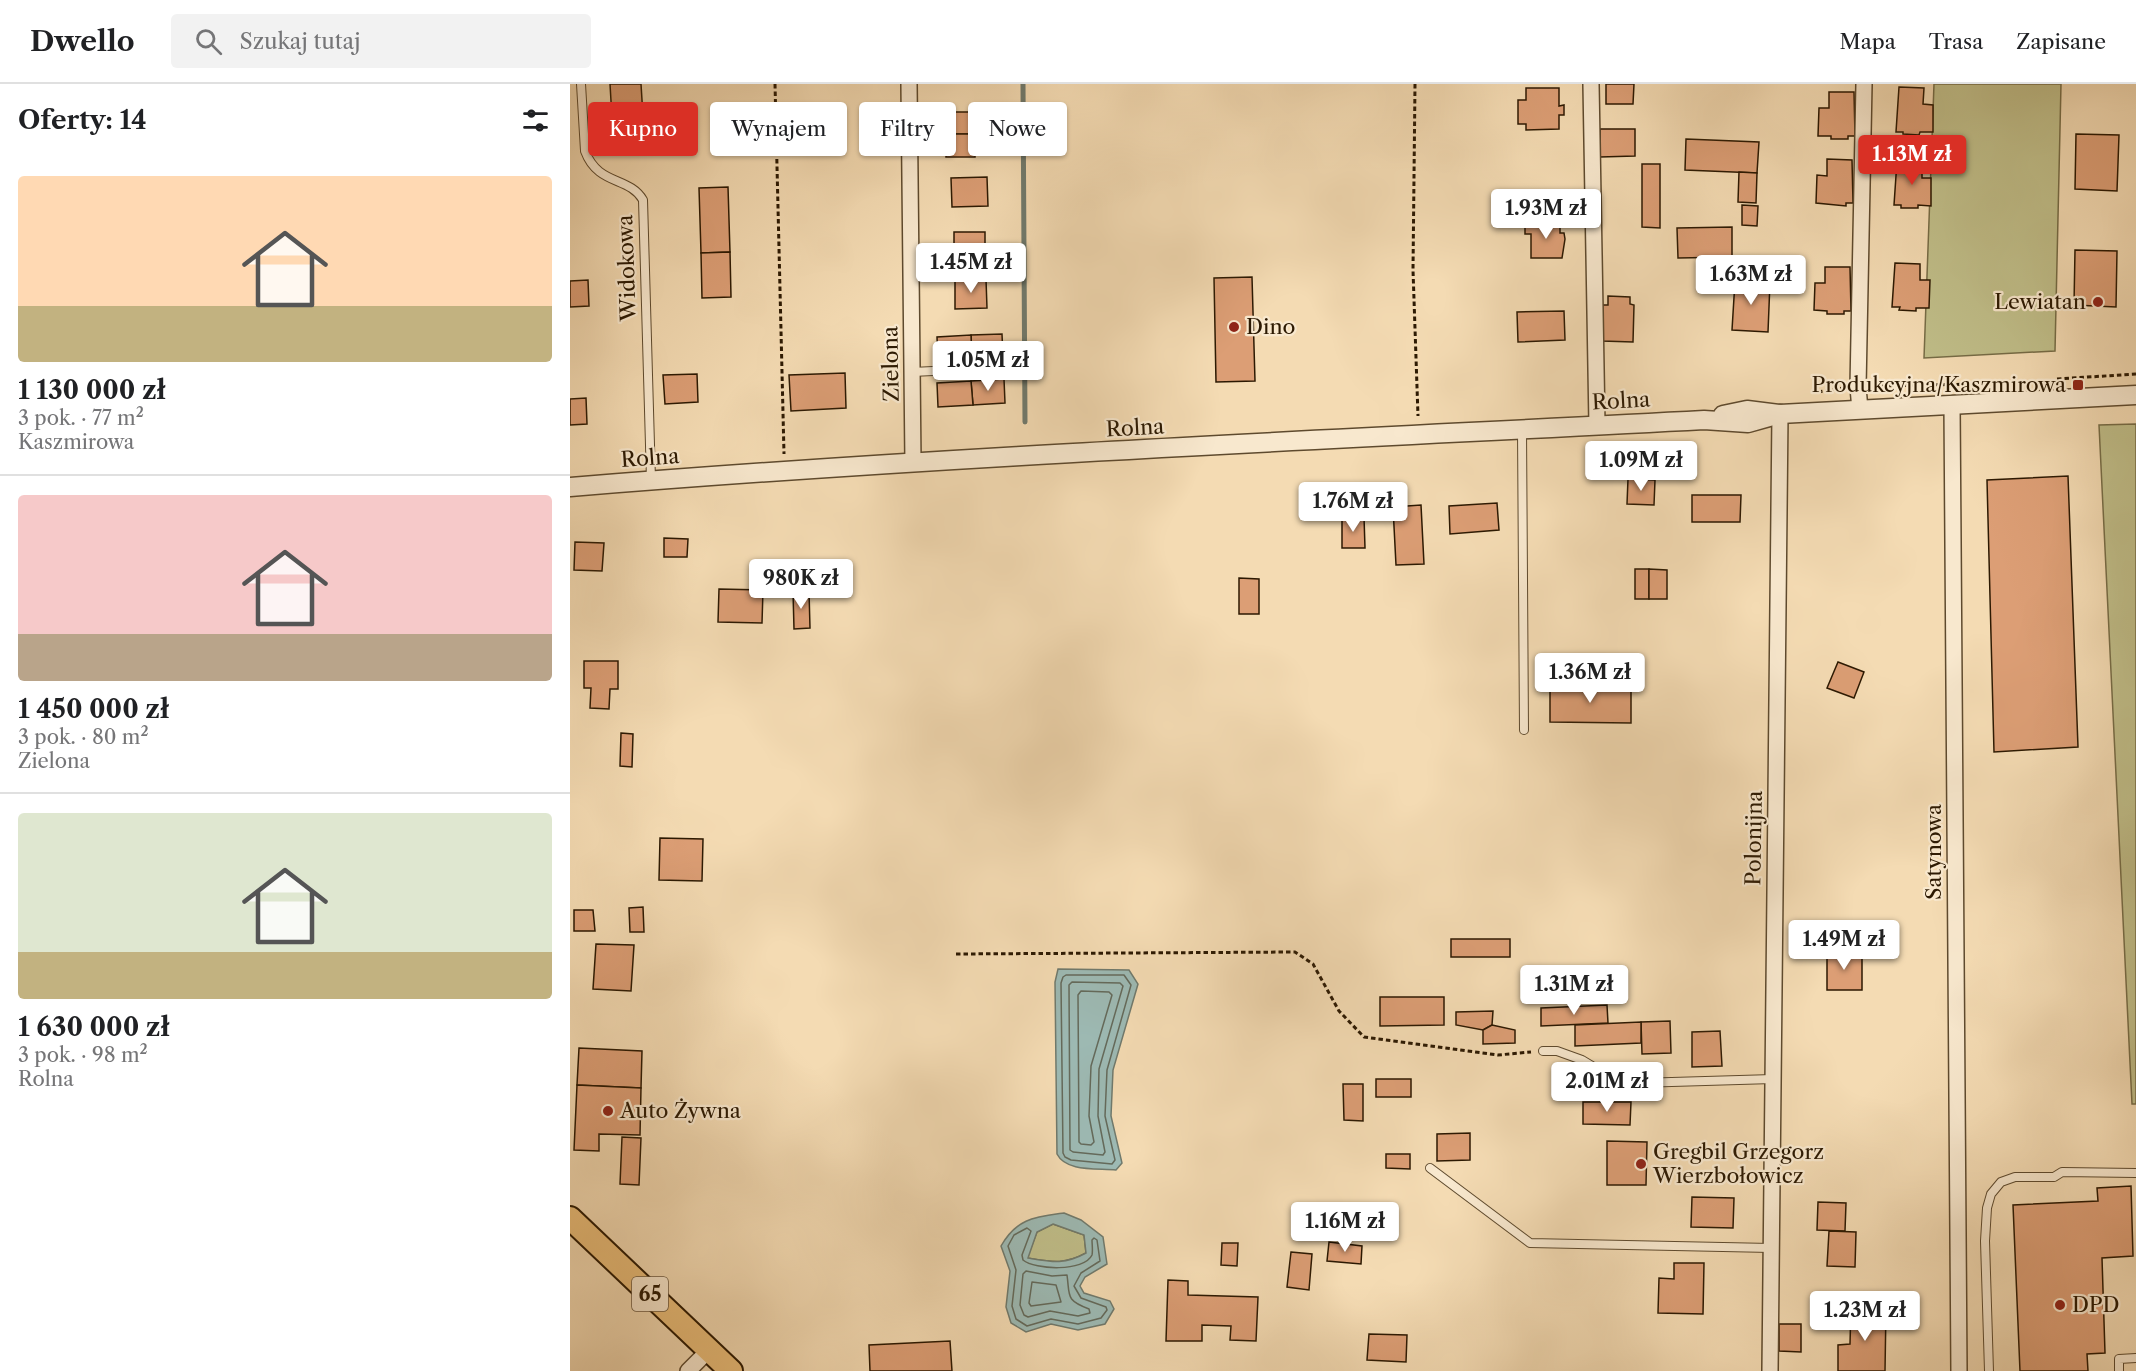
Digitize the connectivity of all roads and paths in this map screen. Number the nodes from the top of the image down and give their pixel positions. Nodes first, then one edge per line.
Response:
1 (581, 84) edge
2 (775, 84) edge
3 (909, 84) edge
4 (1415, 84) edge
5 (1591, 84) edge
6 (1864, 84) edge
7 (997, 368) dead end
8 (912, 372) junction
9 (2136, 374) edge
10 (2052, 380) dead end
11 (1982, 384) dead end
12 (1858, 387) junction
13 (1813, 393) dead end
14 (2136, 395) edge
15 (1952, 405) junction
16 (1860, 410) junction
17 (1780, 414) junction
18 (1597, 425) junction
19 (1522, 429) junction
20 (1419, 433) junction
21 (913, 463) junction
22 (785, 472) junction
23 (651, 480) junction
24 (570, 487) edge
25 (1524, 730) dead end
26 (956, 954) dead end
27 (1543, 1051) joint
28 (1773, 1079) junction
29 (1430, 1168) dead end
30 (2136, 1173) edge
31 (570, 1218) edge
32 (1771, 1248) junction
33 (709, 1350) junction
34 (2136, 1358) edge
35 (688, 1371) edge
36 (731, 1371) edge
37 (1770, 1371) edge
38 (1959, 1371) edge
39 (1989, 1371) edge
40 (2119, 1371) edge

1 - 23 lane, Widokowa
2 - 22 path
3 - 8 street, Zielona
4 - 20 path
5 - 18 street
6 - 12 street
7 - 8 lane
8 - 21 street, Zielona
9 - 10 path
11 - 12 path
12 - 13 path
12 - 16 street
14 - 15 street, Rolna
15 - 16 street, Rolna
15 - 38 street, Satynowa
16 - 17 street, Rolna
17 - 18 street, Rolna
17 - 28 street, Polonijna
18 - 19 street, Rolna
19 - 20 street, Rolna
19 - 25 lane
20 - 21 street, Rolna
21 - 22 street, Rolna
22 - 23 street, Rolna
23 - 24 street, Rolna
26 - 27 path
27 - 28 lane
28 - 32 street, Polonijna
29 - 32 lane
30 - 39 lane
31 - 33 main road, 65
32 - 37 street, Polonijna
33 - 35 street
33 - 36 main road, 65
34 - 40 lane

